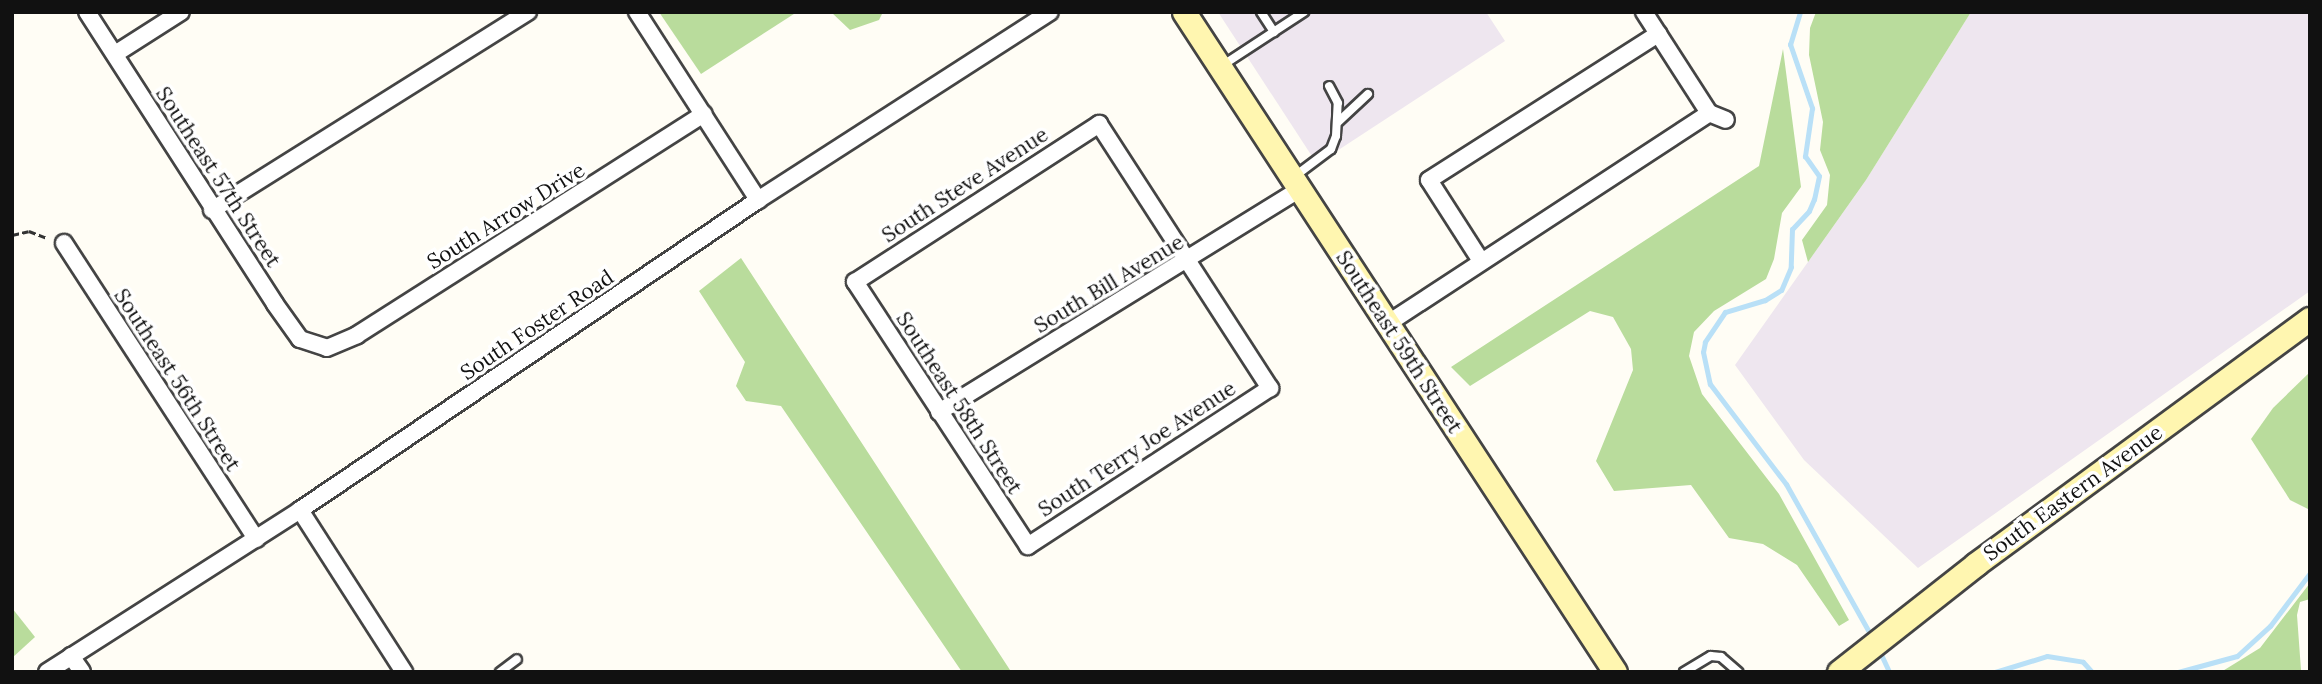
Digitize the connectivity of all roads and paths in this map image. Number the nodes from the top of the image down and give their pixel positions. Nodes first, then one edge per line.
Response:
1 (87, 12) edge
2 (181, 12) edge
3 (528, 12) edge
4 (637, 12) edge
5 (1050, 12) edge
6 (1184, 12) edge
7 (1261, 12) edge
8 (1304, 12) edge
9 (1644, 12) edge
10 (1274, 32) junction
11 (1658, 34) junction
12 (115, 54) junction
13 (1220, 67) junction
14 (1329, 86) dead end
15 (1368, 94) dead end
16 (1709, 113) junction
17 (704, 114) junction
18 (1726, 120) dead end
19 (1338, 122) junction
20 (1296, 183) junction
21 (758, 201) junction
22 (212, 210) junction
23 (12, 235) edge
24 (64, 243) joint
25 (1481, 261) junction
26 (1188, 262) junction
27 (855, 282) joint
28 (2310, 319) edge
29 (1387, 324) junction
30 (327, 348) joint
31 (939, 412) junction
32 (300, 510) junction
33 (256, 539) junction
34 (1028, 546) joint
35 (71, 656) junction
36 (517, 659) dead end
37 (47, 672) edge
38 (82, 672) edge
39 (404, 672) edge
40 (500, 672) edge
41 (1615, 672) edge
42 (1684, 672) edge
43 (1738, 672) edge
44 (1839, 672) edge

1 - 12 street, Southeast 57th Street
2 - 12 street
3 - 22 street
4 - 17 street
5 - 21 street, South Foster Road
6 - 13 main road, Southeast 59th Street
7 - 10 lane
8 - 10 lane
9 - 11 street
10 - 13 lane
11 - 16 street
11 - 25 street
12 - 22 street, Southeast 57th Street
13 - 20 main road, Southeast 59th Street
14 - 19 lane
15 - 19 lane
16 - 18 street
16 - 25 street
17 - 21 street
17 - 30 street, South Arrow Drive
19 - 20 lane
20 - 26 street, South Bill Avenue
20 - 29 main road, Southeast 59th Street
21 - 32 street, South Foster Road
22 - 30 street, Southeast 57th Street
23 - 24 path
24 - 33 street, Southeast 56th Street
25 - 29 street
26 - 27 street, South Steve Avenue
26 - 31 street, South Bill Avenue
26 - 34 street, South Terry Joe Avenue
27 - 31 street, Southeast 58th Street
28 - 44 main road, South Eastern Avenue
29 - 41 main road, Southeast 59th Street
31 - 34 street, Southeast 58th Street
32 - 33 street, South Foster Road
32 - 39 street
33 - 35 street, South Foster Road
35 - 37 street, South Foster Road
35 - 38 street
36 - 40 lane
42 - 43 lane

